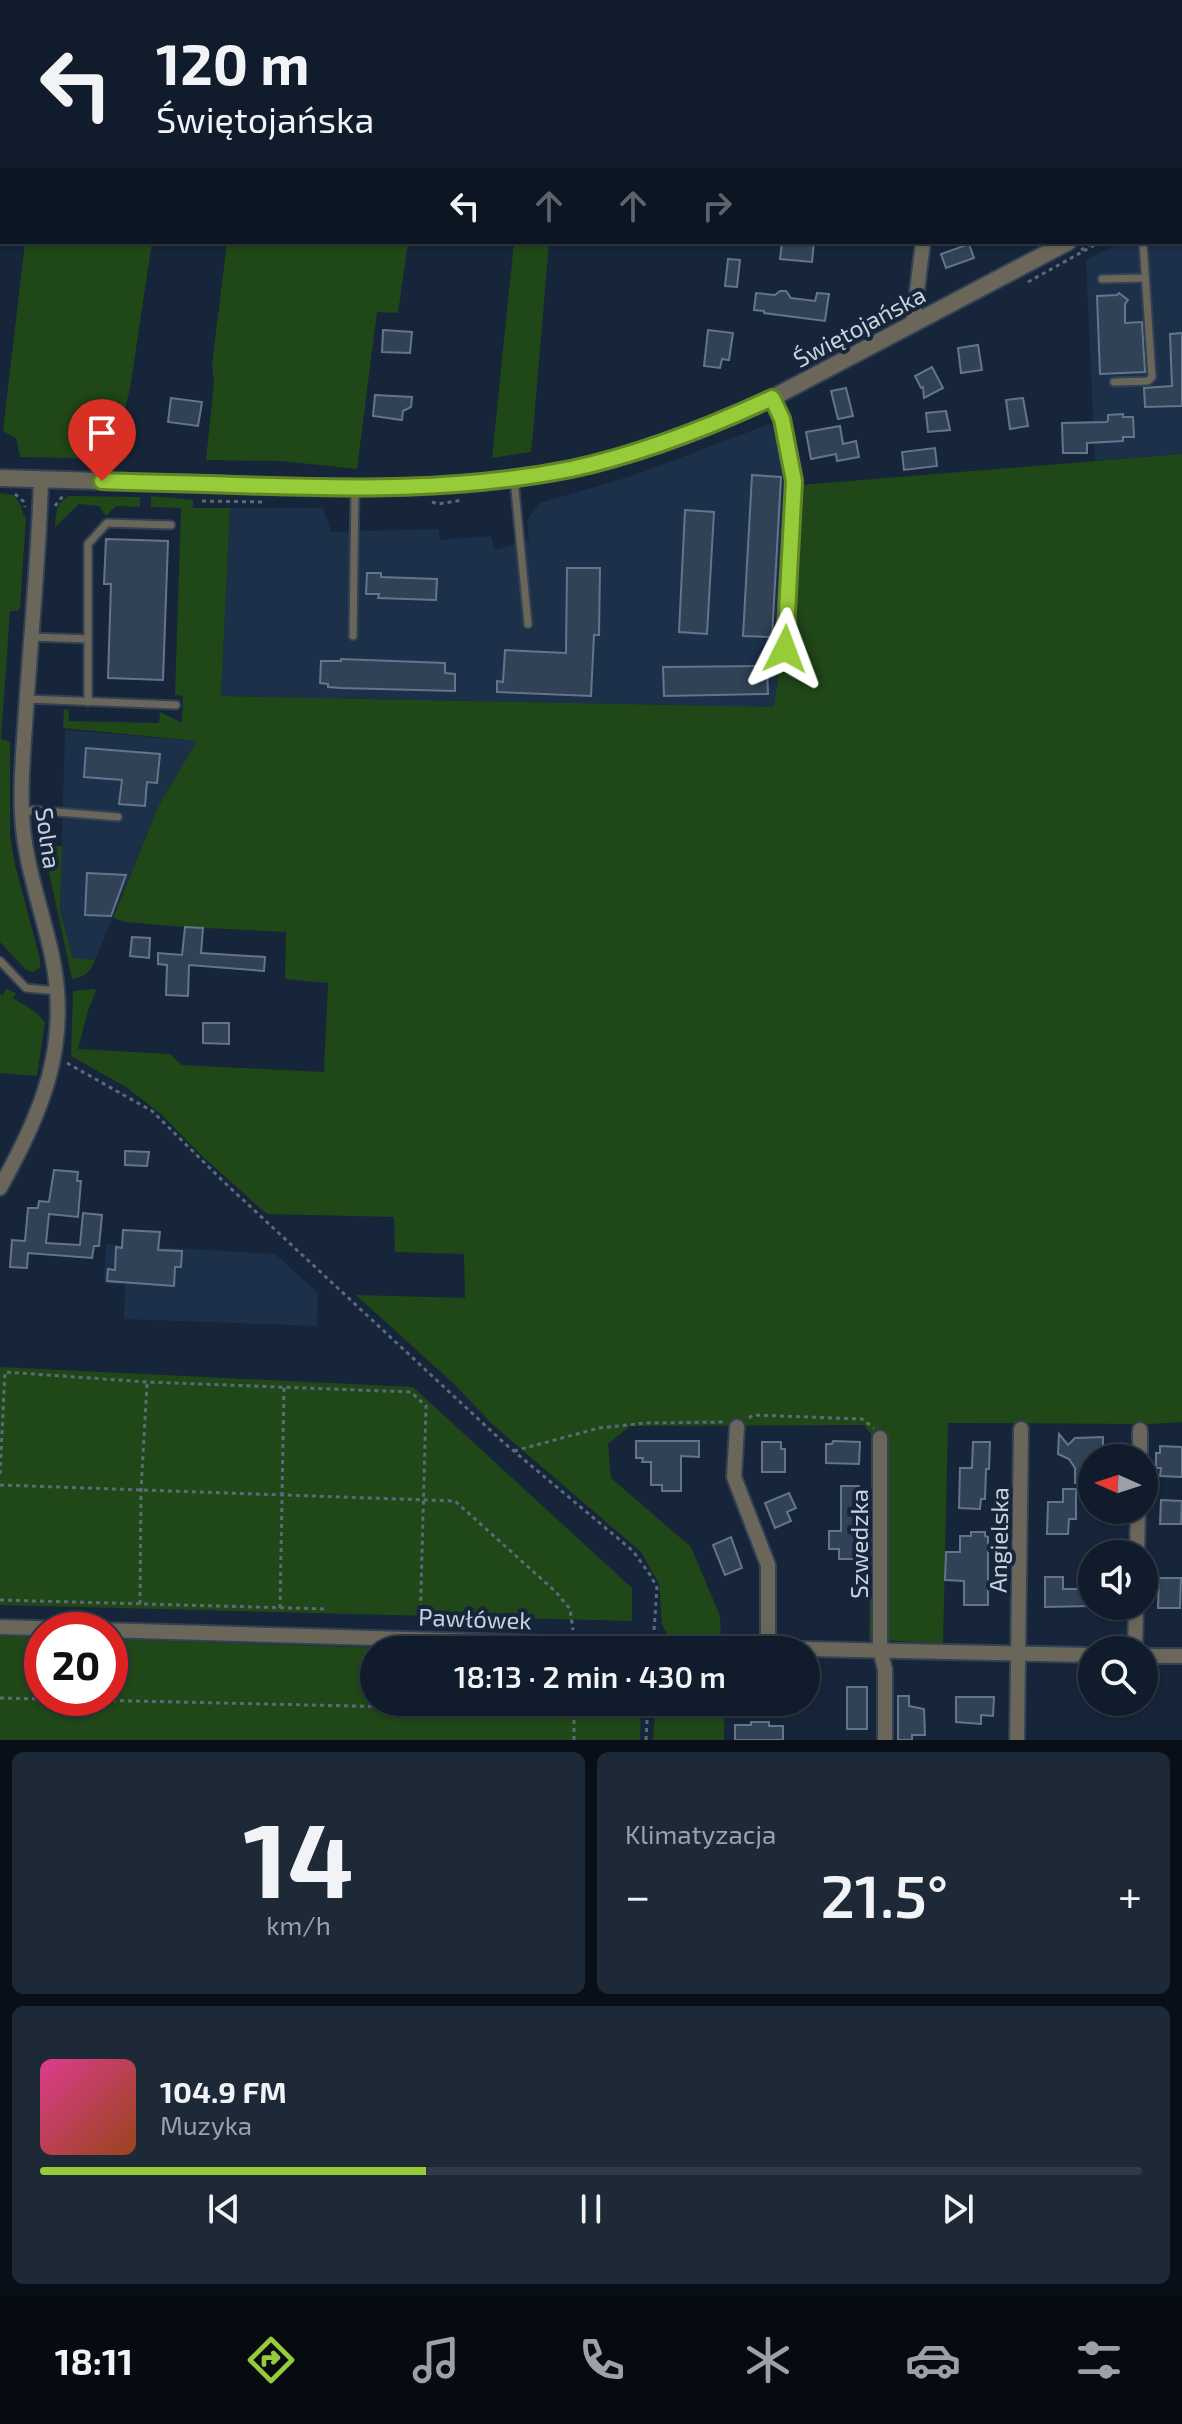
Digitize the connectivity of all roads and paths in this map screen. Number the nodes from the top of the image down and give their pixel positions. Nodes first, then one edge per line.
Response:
1 (923, 244) edge
2 (1064, 244) edge
3 (1091, 244) edge
4 (1096, 244) edge
5 (1143, 244) edge
6 (1145, 278) junction
7 (1102, 279) dead end
8 (913, 324) junction
9 (1114, 382) dead end
10 (772, 398) junction
11 (41, 479) junction
12 (514, 479) junction
13 (8, 487) edge
14 (355, 488) junction
15 (466, 497) dead end
16 (201, 499) dead end
17 (270, 499) dead end
18 (429, 500) dead end
19 (45, 508) junction
20 (171, 525) dead end
21 (528, 624) dead end
22 (353, 636) dead end
23 (31, 637) junction
24 (88, 639) junction
25 (785, 649) dead end
26 (27, 699) junction
27 (88, 702) junction
28 (176, 705) dead end
29 (22, 813) junction
30 (118, 817) dead end
31 (0, 961) edge
32 (57, 991) junction
33 (62, 1073) dead end
34 (0, 1188) edge
35 (147, 1382) junction
36 (284, 1388) junction
37 (737, 1427) junction
38 (1021, 1429) dead end
39 (1140, 1430) dead end
40 (880, 1438) joint
41 (1140, 1444) edge
42 (514, 1451) junction
43 (0, 1474) edge
44 (0, 1485) edge
45 (141, 1490) junction
46 (283, 1496) junction
47 (424, 1499) junction
48 (0, 1600) edge
49 (140, 1604) junction
50 (280, 1608) junction
51 (328, 1609) dead end
52 (0, 1627) edge
53 (420, 1636) edge
54 (574, 1636) edge
55 (654, 1636) edge
56 (768, 1636) edge
57 (360, 1637) edge
58 (820, 1648) edge
59 (880, 1650) junction
60 (1018, 1653) junction
61 (1078, 1655) edge
62 (1158, 1656) edge
63 (1182, 1656) edge
64 (0, 1698) edge
65 (360, 1706) edge
66 (574, 1716) edge
67 (647, 1716) edge
68 (574, 1740) edge
69 (646, 1740) edge
70 (885, 1740) edge
71 (1017, 1740) edge

1 - 8 street
2 - 8 street, Świętojańska
3 - 4 path
5 - 6 lane
6 - 7 lane
6 - 9 lane
8 - 10 street, Świętojańska
10 - 12 street, Świętojańska
10 - 25 lane
11 - 13 street, Świętojańska
11 - 14 street, Świętojańska
11 - 19 street, Solna
12 - 14 street, Świętojańska
12 - 21 lane
13 - 19 path
13 - 19 path
14 - 22 lane
15 - 18 path
16 - 17 path
19 - 19 path
19 - 23 street, Solna
20 - 24 lane
23 - 24 lane
23 - 26 street, Solna
24 - 27 lane
26 - 27 lane
26 - 29 street, Solna
27 - 28 lane
29 - 30 lane
29 - 32 street, Solna
31 - 32 lane
32 - 34 street, Solna
33 - 42 path
35 - 36 path
35 - 43 path
35 - 45 path
36 - 46 path
36 - 47 path
37 - 40 path
37 - 42 path
37 - 56 street
38 - 60 street, Angielska
39 - 41 street
40 - 59 street, Szwedzka
42 - 55 path
44 - 45 path
45 - 46 path
45 - 49 path
46 - 47 path
46 - 50 path
47 - 53 path
47 - 54 path
48 - 49 path
49 - 50 path
50 - 51 path
52 - 57 street, Pawłówek
58 - 59 street, Pawłówek
59 - 60 street, Pawłówek
59 - 70 street, Szwedzka
60 - 61 street, Pawłówek
60 - 71 street, Angielska
62 - 63 street
64 - 65 path
66 - 68 path
67 - 69 path

